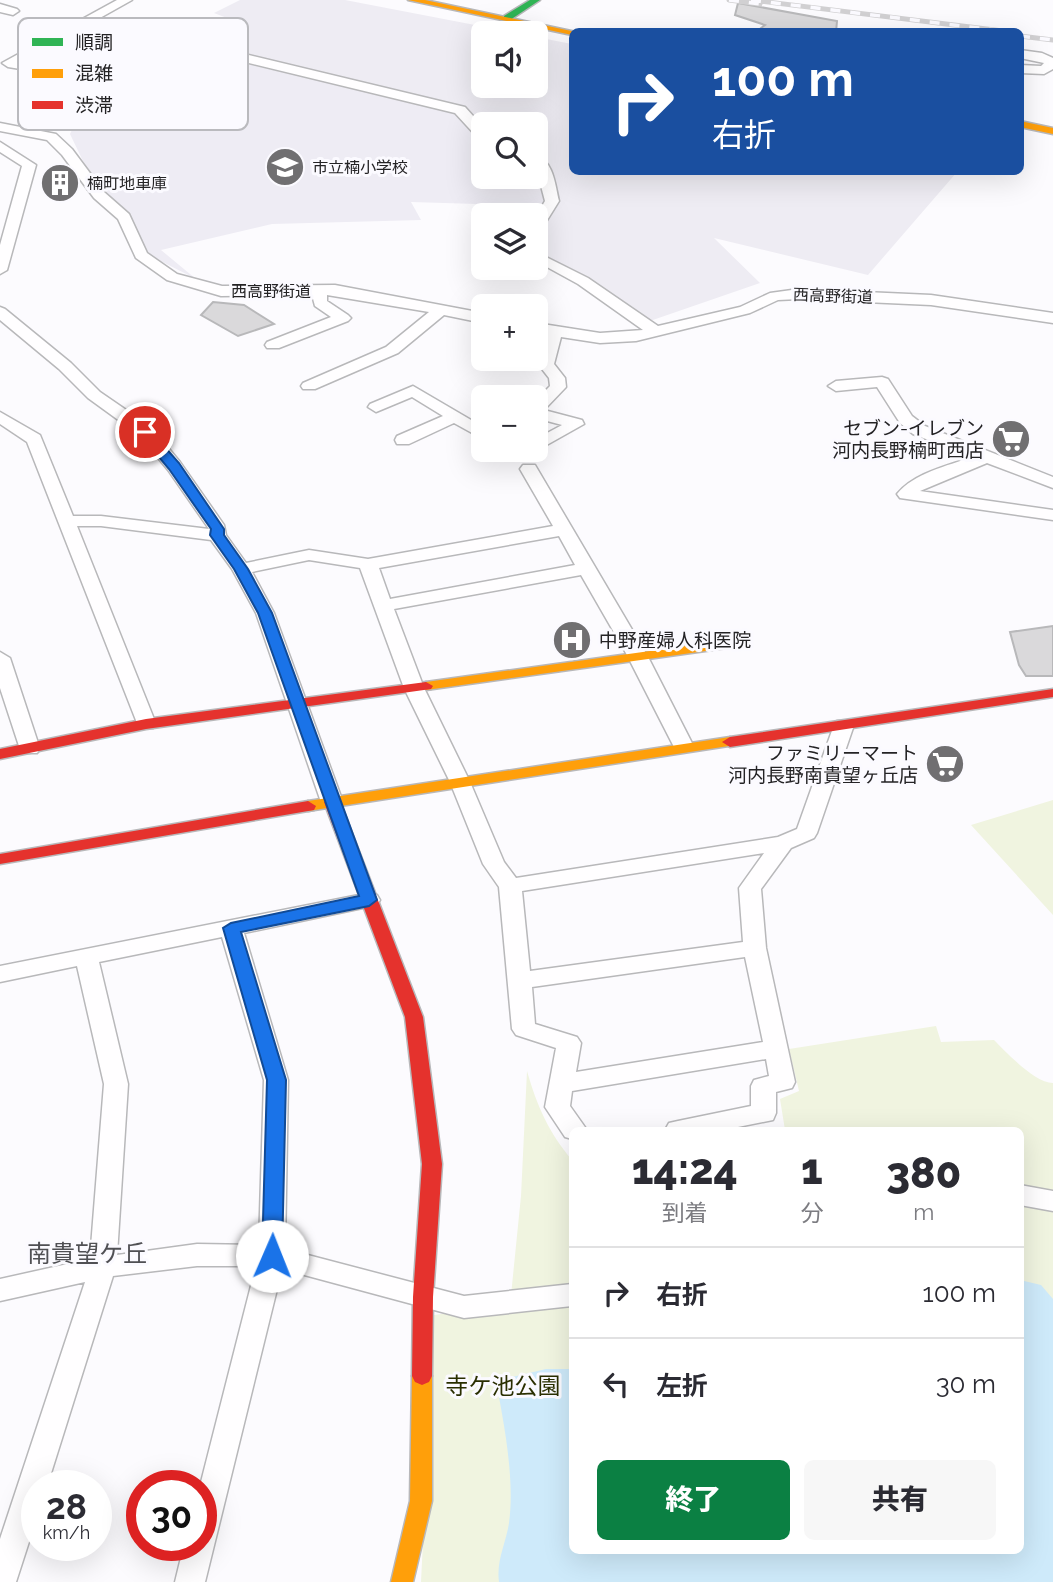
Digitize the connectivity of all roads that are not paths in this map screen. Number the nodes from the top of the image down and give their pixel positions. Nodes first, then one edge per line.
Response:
1 (126, 0) edge
2 (412, 0) edge
3 (536, 0) edge
4 (0, 1) edge
5 (6, 6) edge
6 (94, 18) edge
7 (507, 18) junction
8 (569, 31) edge
9 (0, 51) edge
10 (1024, 55) edge
11 (248, 59) edge
12 (11, 62) edge
13 (1024, 69) edge
14 (471, 122) edge
15 (1024, 125) edge
16 (0, 127) edge
17 (1053, 131) edge
18 (0, 146) edge
19 (548, 184) edge
20 (548, 208) edge
21 (548, 262) edge
22 (0, 270) edge
23 (319, 291) junction
24 (441, 310) junction
25 (0, 312) edge
26 (471, 316) edge
27 (1053, 318) edge
28 (548, 330) edge
29 (555, 331) junction
30 (656, 332) junction
31 (273, 345) dead end
32 (309, 386) dead end
33 (836, 386) dead end
34 (548, 398) edge
35 (376, 407) dead end
36 (548, 415) edge
37 (0, 417) edge
38 (455, 417) junction
39 (471, 427) edge
40 (548, 439) edge
41 (403, 440) dead end
42 (990, 456) junction
43 (529, 469) dead end
44 (1053, 483) edge
45 (1053, 515) edge
46 (68, 521) junction
47 (564, 530) junction
48 (217, 535) junction
49 (368, 564) junction
50 (587, 568) junction
51 (241, 569) junction
52 (382, 606) junction
53 (722, 645) dead end
54 (637, 655) junction
55 (0, 658) edge
56 (414, 688) junction
57 (1053, 693) edge
58 (297, 704) junction
59 (146, 724) junction
60 (844, 725) junction
61 (684, 747) junction
62 (30, 749) junction
63 (0, 754) edge
64 (460, 782) junction
65 (332, 802) junction
66 (783, 843) junction
67 (0, 859) edge
68 (510, 886) junction
69 (369, 900) junction
70 (231, 928) junction
71 (755, 948) junction
72 (87, 958) junction
73 (0, 974) edge
74 (520, 980) junction
75 (777, 1048) junction
76 (559, 1084) junction
77 (573, 1127) edge
78 (693, 1127) edge
79 (1024, 1196) edge
80 (1053, 1201) edge
81 (272, 1256) junction
82 (103, 1267) junction
83 (0, 1290) edge
84 (569, 1295) edge
85 (422, 1297) junction
86 (217, 1474) edge
87 (195, 1561) edge
88 (1, 1582) edge
89 (190, 1582) edge
90 (402, 1582) edge

1 - 6 street
2 - 7 main road
3 - 7 main road
4 - 5 street
7 - 8 main road
9 - 12 street
10 - 13 street
11 - 14 street
15 - 17 main road
16 - 23 street, 西高野街道
18 - 22 street
19 - 20 street
21 - 30 street
23 - 24 street, 西高野街道
23 - 31 street
24 - 26 street, 西高野街道
24 - 32 street
25 - 48 street
27 - 30 street, 西高野街道
28 - 29 street, 西高野街道
29 - 30 street, 西高野街道
29 - 34 street
33 - 42 street
35 - 38 street
36 - 40 street
37 - 46 street
38 - 39 street
38 - 41 street
42 - 44 street
42 - 45 street
43 - 47 street
46 - 48 street
46 - 59 street
47 - 49 street
47 - 50 street
48 - 51 street
49 - 51 street
49 - 52 street
50 - 52 street
50 - 54 street
51 - 58 street
52 - 56 street
53 - 54 main road
54 - 56 main road
54 - 61 street
55 - 62 street
56 - 58 main road
56 - 64 street
57 - 60 main road
58 - 59 main road
58 - 65 street
59 - 62 main road
60 - 61 main road
60 - 66 street
61 - 64 main road
62 - 63 main road
64 - 65 main road
64 - 68 street
65 - 67 main road
65 - 69 main road
66 - 68 street
66 - 71 street
68 - 74 street
69 - 70 street
69 - 85 main road
70 - 72 street
70 - 81 street
71 - 74 street
71 - 75 street
72 - 73 street
72 - 82 street
74 - 76 street
75 - 76 street
75 - 78 street
76 - 77 street
79 - 80 street
81 - 82 street
81 - 85 street
81 - 86 street
82 - 83 street
82 - 88 street
84 - 85 street
85 - 90 main road
87 - 89 street

